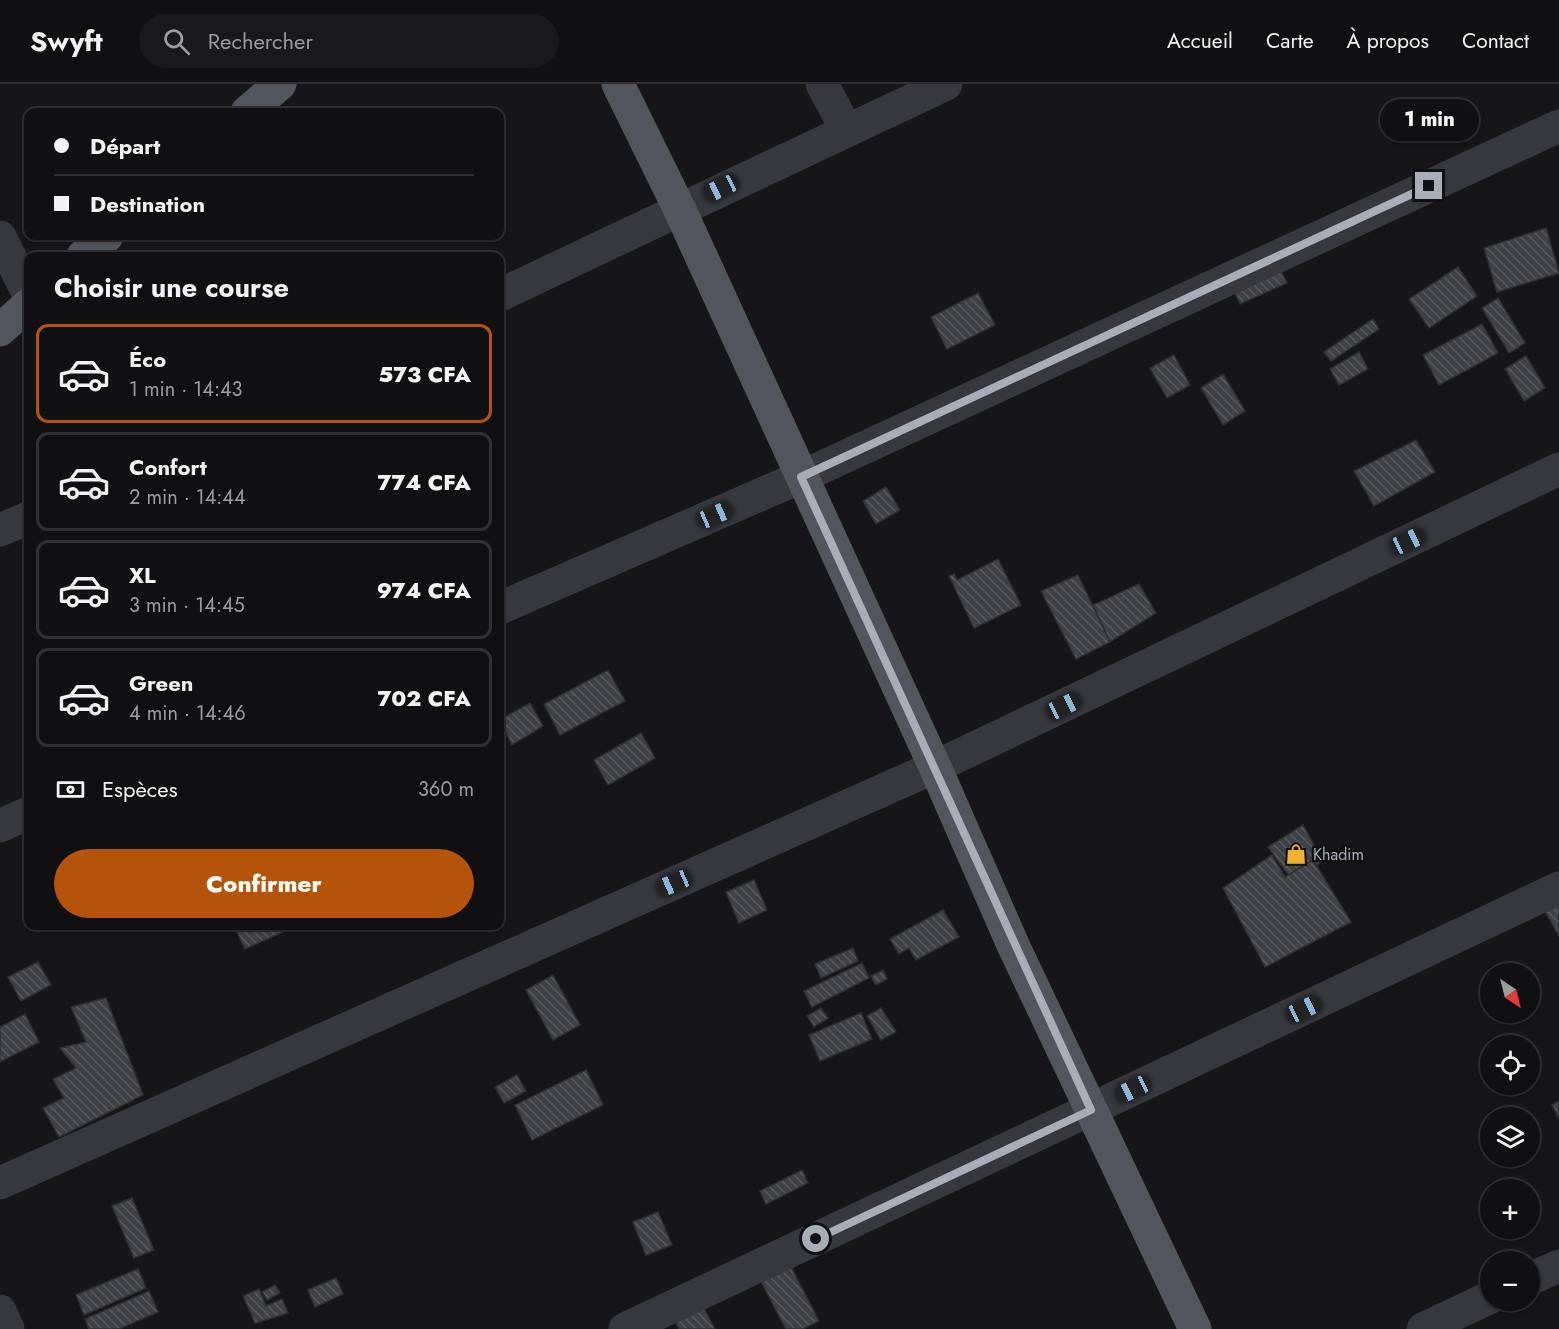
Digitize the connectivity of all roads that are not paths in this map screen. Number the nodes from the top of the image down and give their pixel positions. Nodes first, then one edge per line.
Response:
1 (280, 84) edge
2 (618, 84) edge
3 (822, 84) edge
4 (946, 84) edge
5 (252, 108) edge
6 (1559, 126) edge
7 (846, 129) junction
8 (679, 208) junction
9 (0, 237) edge
10 (102, 240) edge
11 (88, 252) edge
12 (24, 285) edge
13 (504, 293) edge
14 (24, 309) edge
15 (0, 330) edge
16 (1559, 469) edge
17 (801, 477) junction
18 (24, 520) edge
19 (0, 530) edge
20 (504, 606) edge
21 (935, 767) junction
22 (24, 815) edge
23 (0, 826) edge
24 (1559, 888) edge
25 (1091, 1110) junction
26 (0, 1183) edge
27 (1559, 1266) edge
28 (1540, 1275) edge
29 (1480, 1302) edge
30 (0, 1311) edge
31 (8, 1329) edge
32 (625, 1329) edge
33 (1195, 1329) edge
34 (1423, 1329) edge

1 - 5 main road
2 - 8 main road
3 - 7 street
4 - 7 street
6 - 17 street
7 - 8 street
8 - 13 street
8 - 17 main road
9 - 12 street
10 - 11 main road
14 - 15 main road
16 - 21 street
17 - 20 street
17 - 21 main road
18 - 19 street
21 - 25 main road
21 - 26 street
22 - 23 street
24 - 25 street
25 - 32 street
25 - 33 main road
27 - 28 street
29 - 34 street
30 - 31 street

